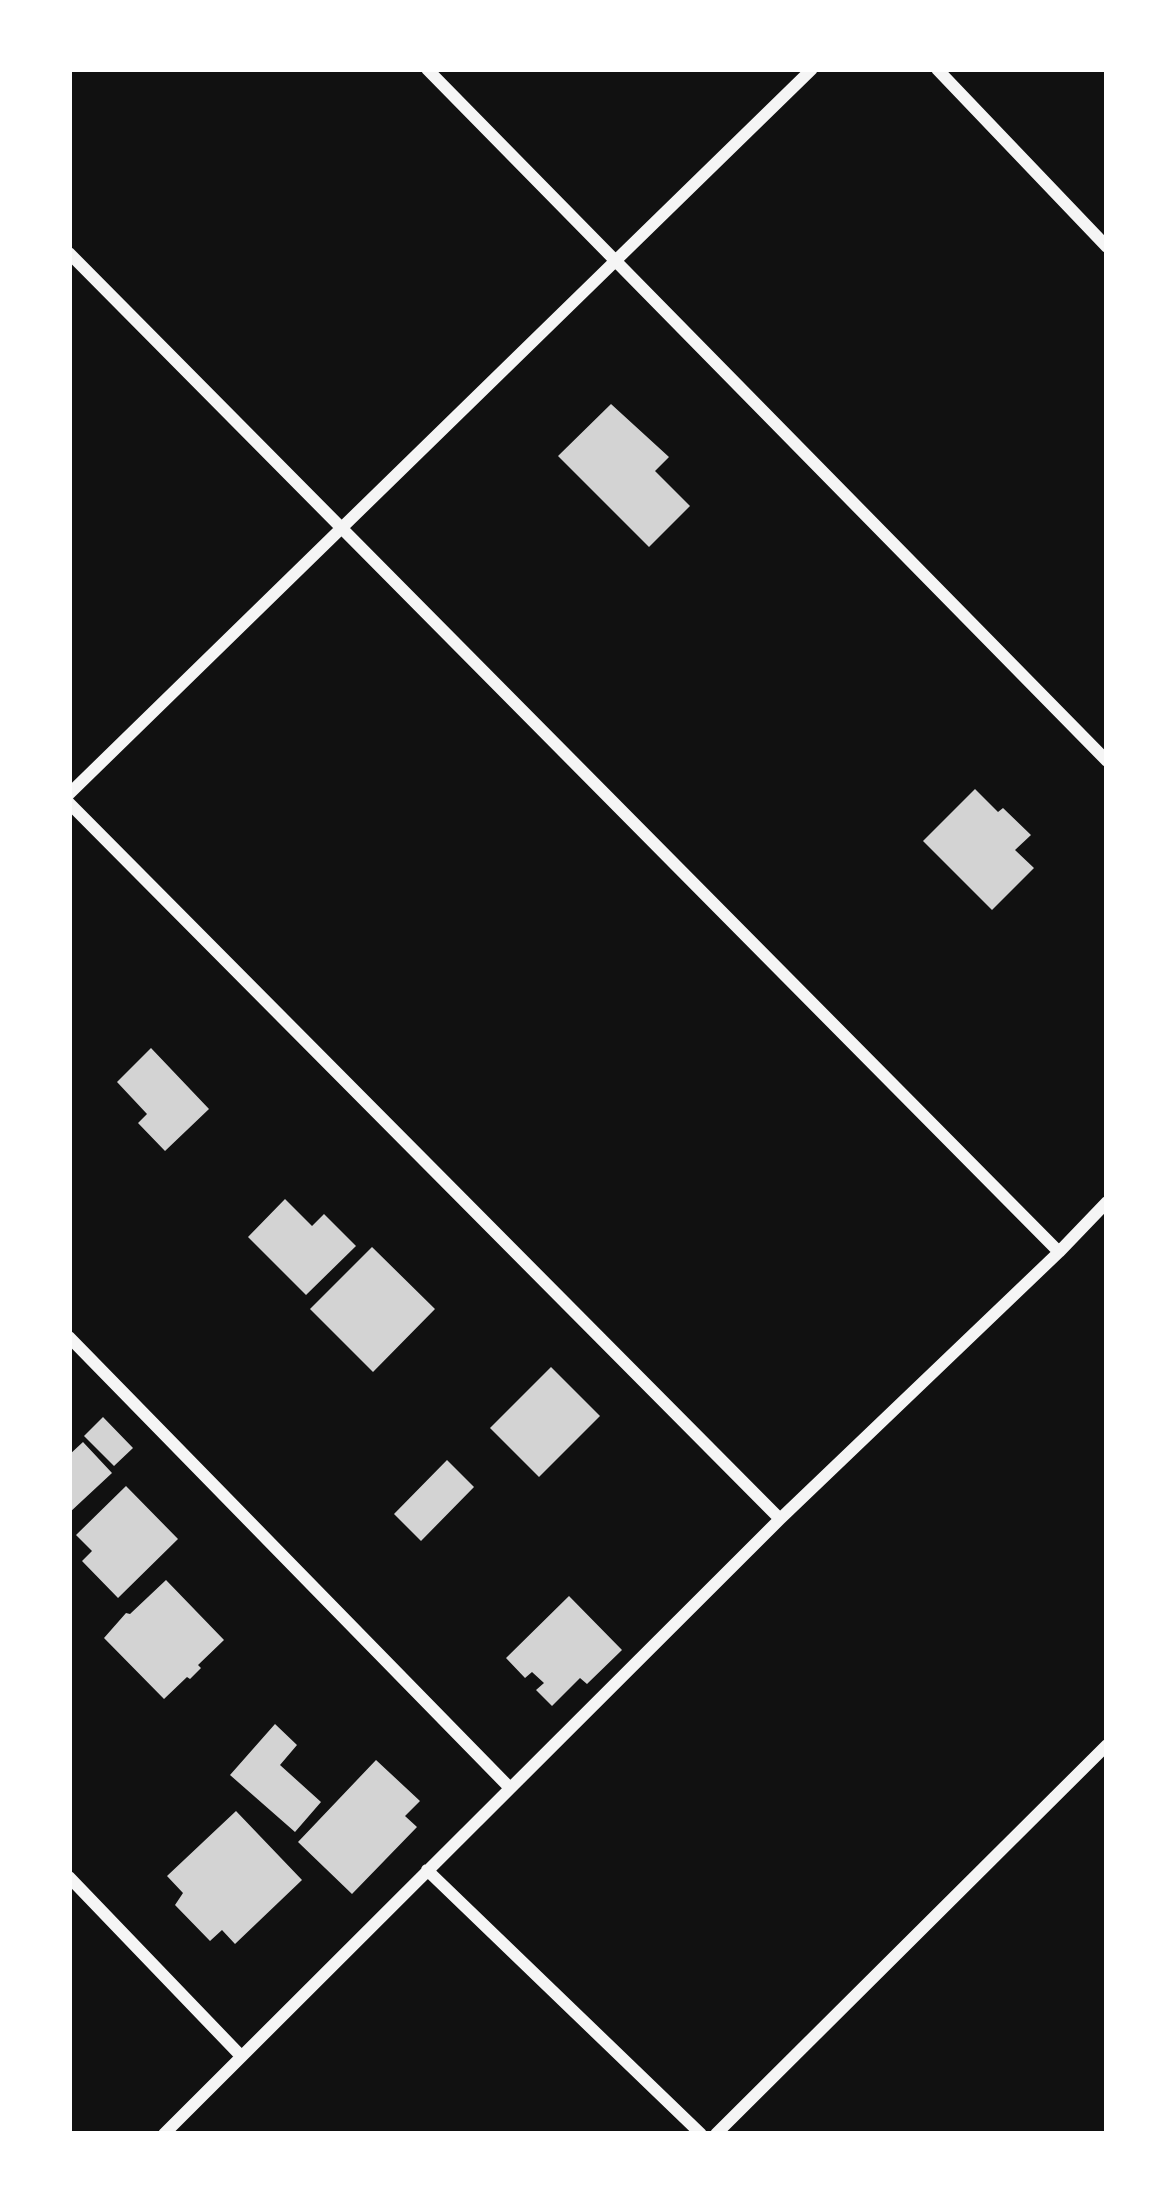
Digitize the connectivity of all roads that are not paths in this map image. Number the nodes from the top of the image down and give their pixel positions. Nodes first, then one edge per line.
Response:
1 (427, 69) edge
2 (812, 69) edge
3 (937, 69) edge
4 (1107, 247) edge
5 (69, 253) edge
6 (615, 260) junction
7 (342, 528) junction
8 (1107, 761) edge
9 (69, 794) edge
10 (69, 803) edge
11 (1107, 1202) edge
12 (1059, 1252) junction
13 (69, 1337) edge
14 (779, 1520) junction
15 (1107, 1745) edge
16 (510, 1788) junction
17 (427, 1870) junction
18 (69, 1877) edge
19 (241, 2056) junction
20 (164, 2134) edge
21 (701, 2134) edge
22 (716, 2134) edge

1 - 6 street
2 - 6 street
3 - 4 street
5 - 7 street
6 - 7 street
6 - 8 street
7 - 9 street
7 - 12 street
10 - 14 street
11 - 12 street
12 - 14 street
13 - 16 street
14 - 16 street
15 - 22 street
16 - 17 street
17 - 19 street
17 - 21 street
18 - 19 street
19 - 20 street

